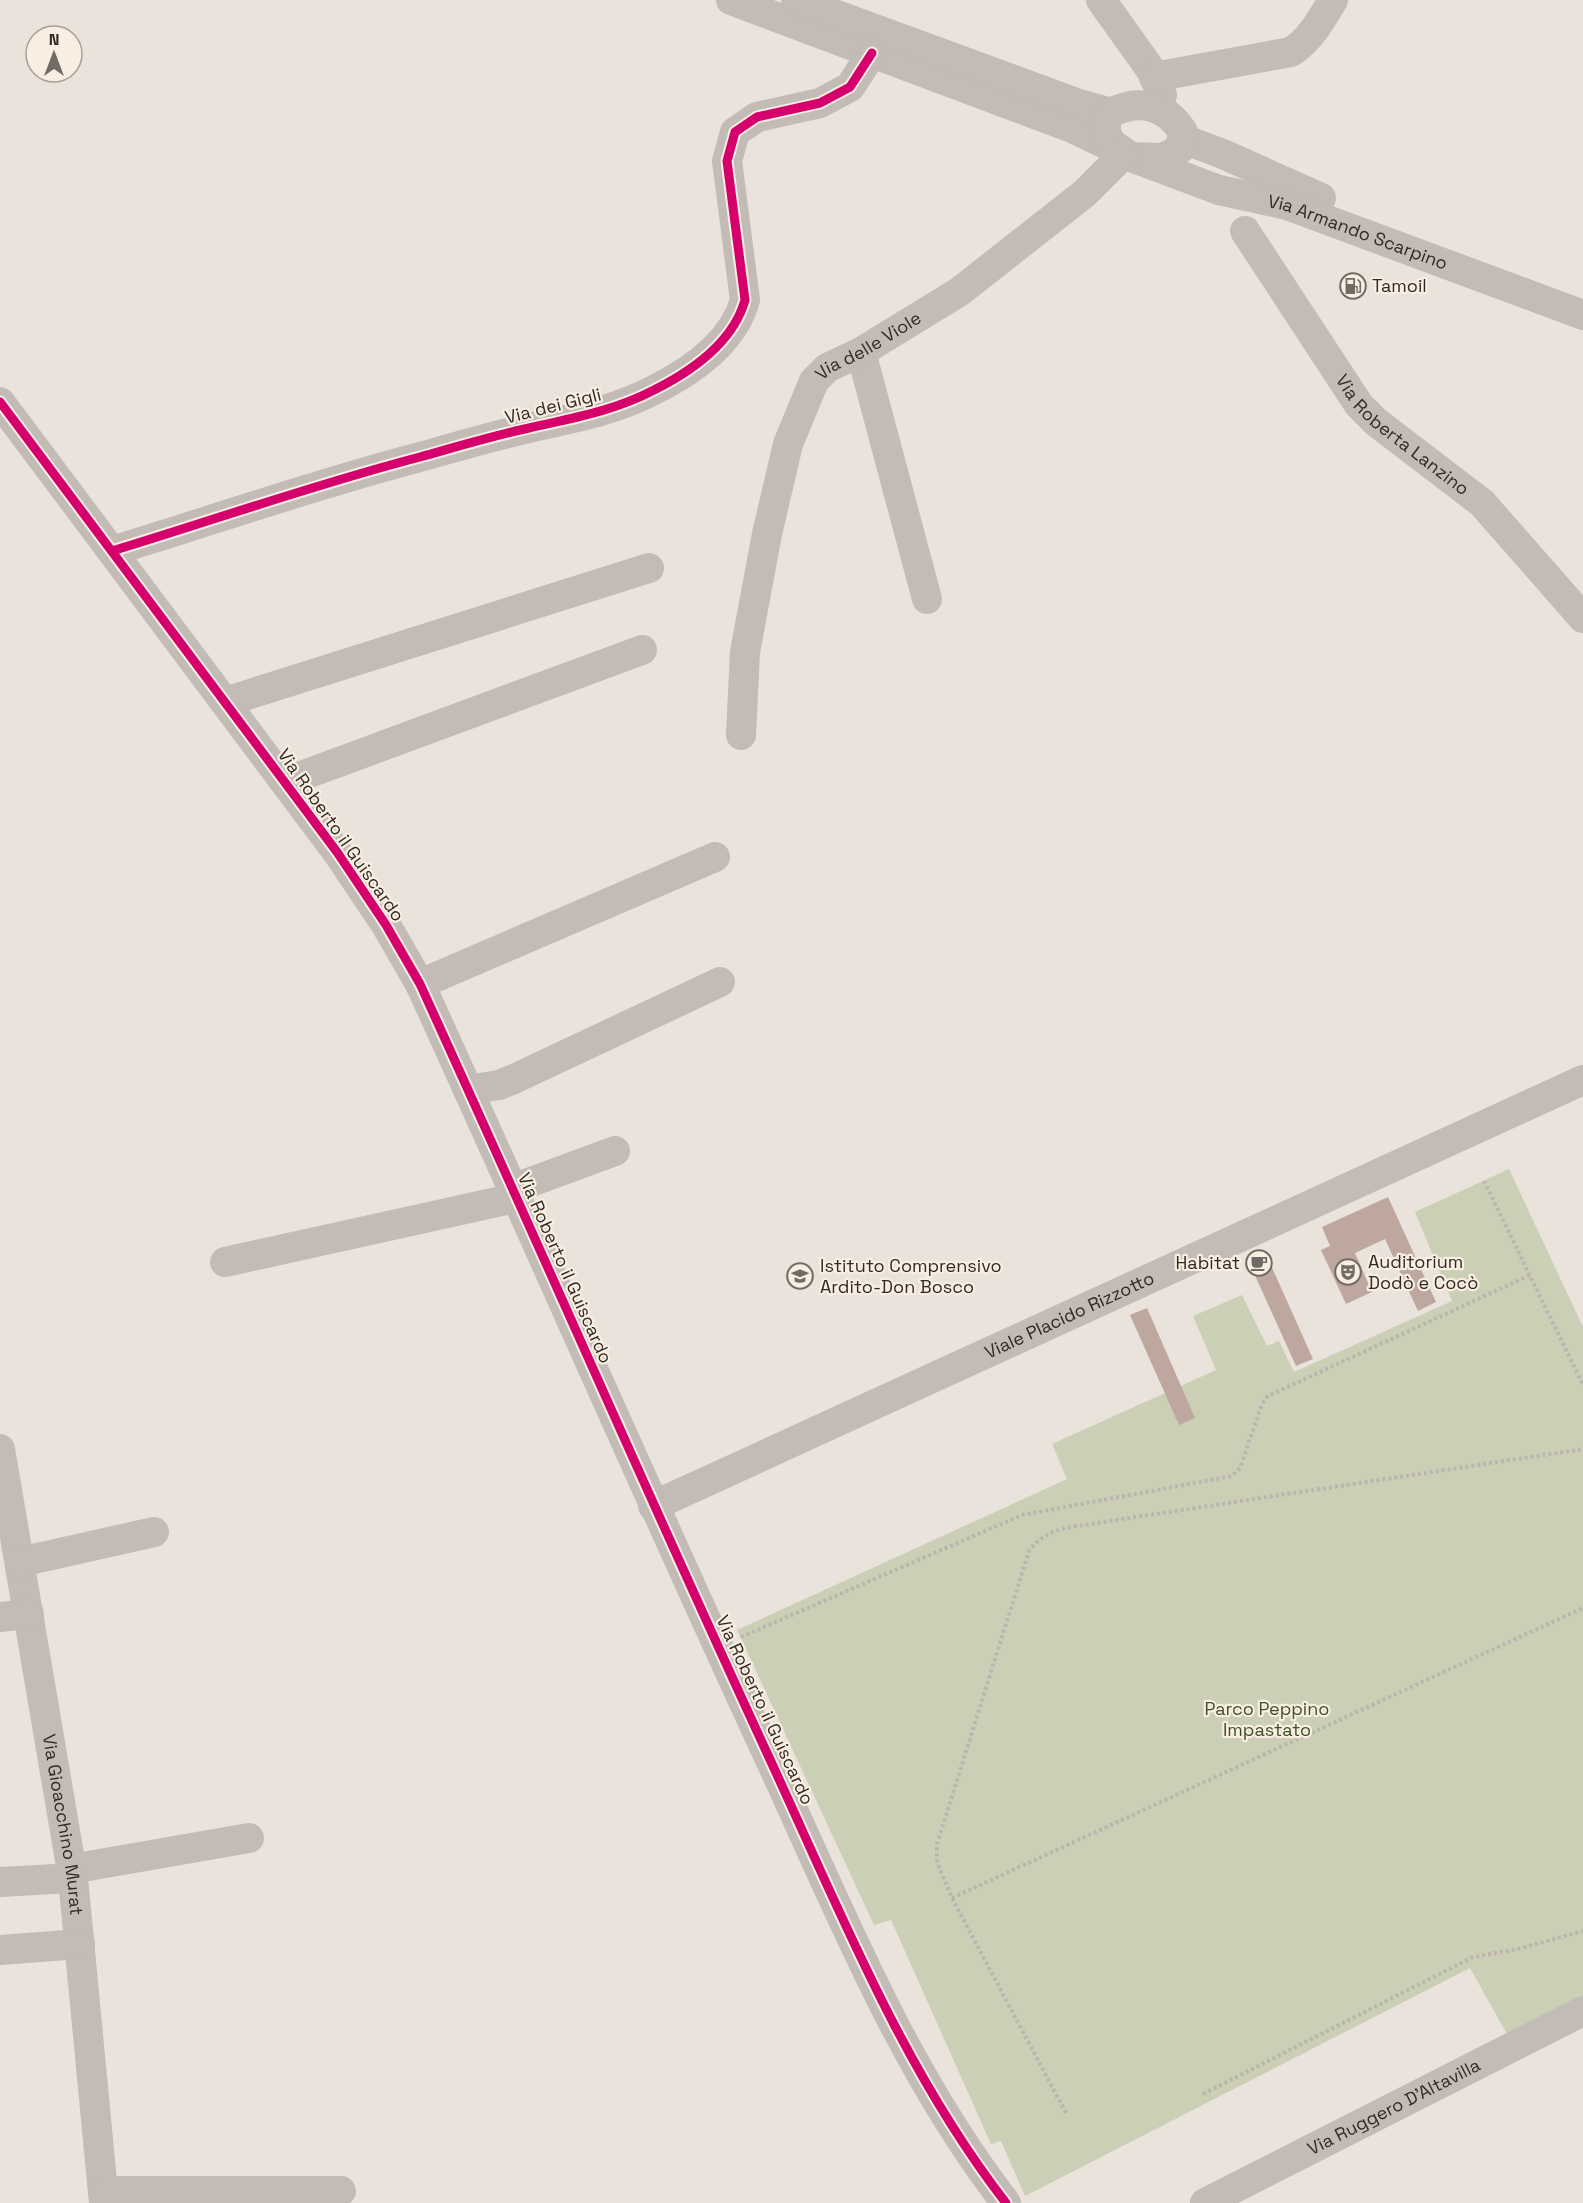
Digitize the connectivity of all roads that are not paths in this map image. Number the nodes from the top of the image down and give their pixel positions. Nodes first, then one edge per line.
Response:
1 (731, 0) edge
2 (796, 0) edge
3 (1101, 0) edge
4 (1333, 0) edge
5 (1129, 43) junction
6 (872, 53) junction
7 (1154, 77) junction
8 (1123, 108) junction
9 (1166, 112) junction
10 (1183, 139) junction
11 (1125, 154) junction
12 (1223, 154) junction
13 (1219, 190) junction
14 (1250, 196) junction
15 (1245, 231) junction
16 (1583, 295) edge
17 (1583, 315) edge
18 (861, 351) junction
19 (0, 402) edge
20 (112, 551) junction
21 (649, 568) dead end
22 (927, 599) dead end
23 (1583, 618) edge
24 (642, 650) dead end
25 (225, 702) junction
26 (741, 735) dead end
27 (285, 782) junction
28 (715, 857) dead end
29 (720, 982) dead end
30 (420, 984) junction
31 (1583, 1080) edge
32 (468, 1090) junction
33 (615, 1151) dead end
34 (513, 1194) junction
35 (225, 1262) dead end
36 (0, 1449) edge
37 (653, 1506) junction
38 (154, 1533) dead end
39 (20, 1562) junction
40 (15, 1615) edge
41 (249, 1838) dead end
42 (72, 1874) junction
43 (0, 1882) edge
44 (80, 1944) junction
45 (0, 1950) edge
46 (1583, 2011) edge
47 (341, 2191) dead end
48 (104, 2197) edge
49 (1006, 2203) edge
50 (1205, 2203) edge

1 - 6 street, Via Armando Scarpino
2 - 8 street
3 - 5 street
4 - 7 street
5 - 7 street
5 - 8 street
6 - 11 street, Via Armando Scarpino
6 - 20 street, Via dei Gigli
7 - 9 street
8 - 9 street
8 - 11 street
9 - 10 street
10 - 11 street
10 - 12 street, Via Armando Scarpino
11 - 13 street, Via Armando Scarpino
11 - 18 street, Via delle Viole
12 - 14 street
12 - 16 street, Via Armando Scarpino
13 - 14 street, Via Armando Scarpino
13 - 15 street, Via Roberta Lanzino
14 - 15 street
14 - 17 street, Via Armando Scarpino
15 - 23 street, Via Roberta Lanzino
18 - 22 street
18 - 26 street, Via delle Viole
19 - 20 street, Via Roberto il Guiscardo
20 - 25 street, Via Roberto il Guiscardo
21 - 25 street
24 - 27 street
25 - 27 street, Via Roberto il Guiscardo
27 - 30 street, Via Roberto il Guiscardo
28 - 30 street
29 - 32 street
30 - 32 street, Via Roberto il Guiscardo
31 - 37 street, Viale Placido Rizzotto
32 - 34 street, Via Roberto il Guiscardo
33 - 34 street
34 - 35 street
34 - 37 street, Via Roberto il Guiscardo
36 - 39 street, Via Gioacchino Murat
37 - 49 street, Via Roberto il Guiscardo
38 - 39 street
39 - 40 street, Via Gioacchino Murat
40 - 42 street, Via Gioacchino Murat
41 - 42 street
42 - 43 street
42 - 44 street, Via Gioacchino Murat
44 - 45 street
44 - 48 street, Via Gioacchino Murat
46 - 50 street, Via Ruggero D'Altavilla
47 - 48 street

